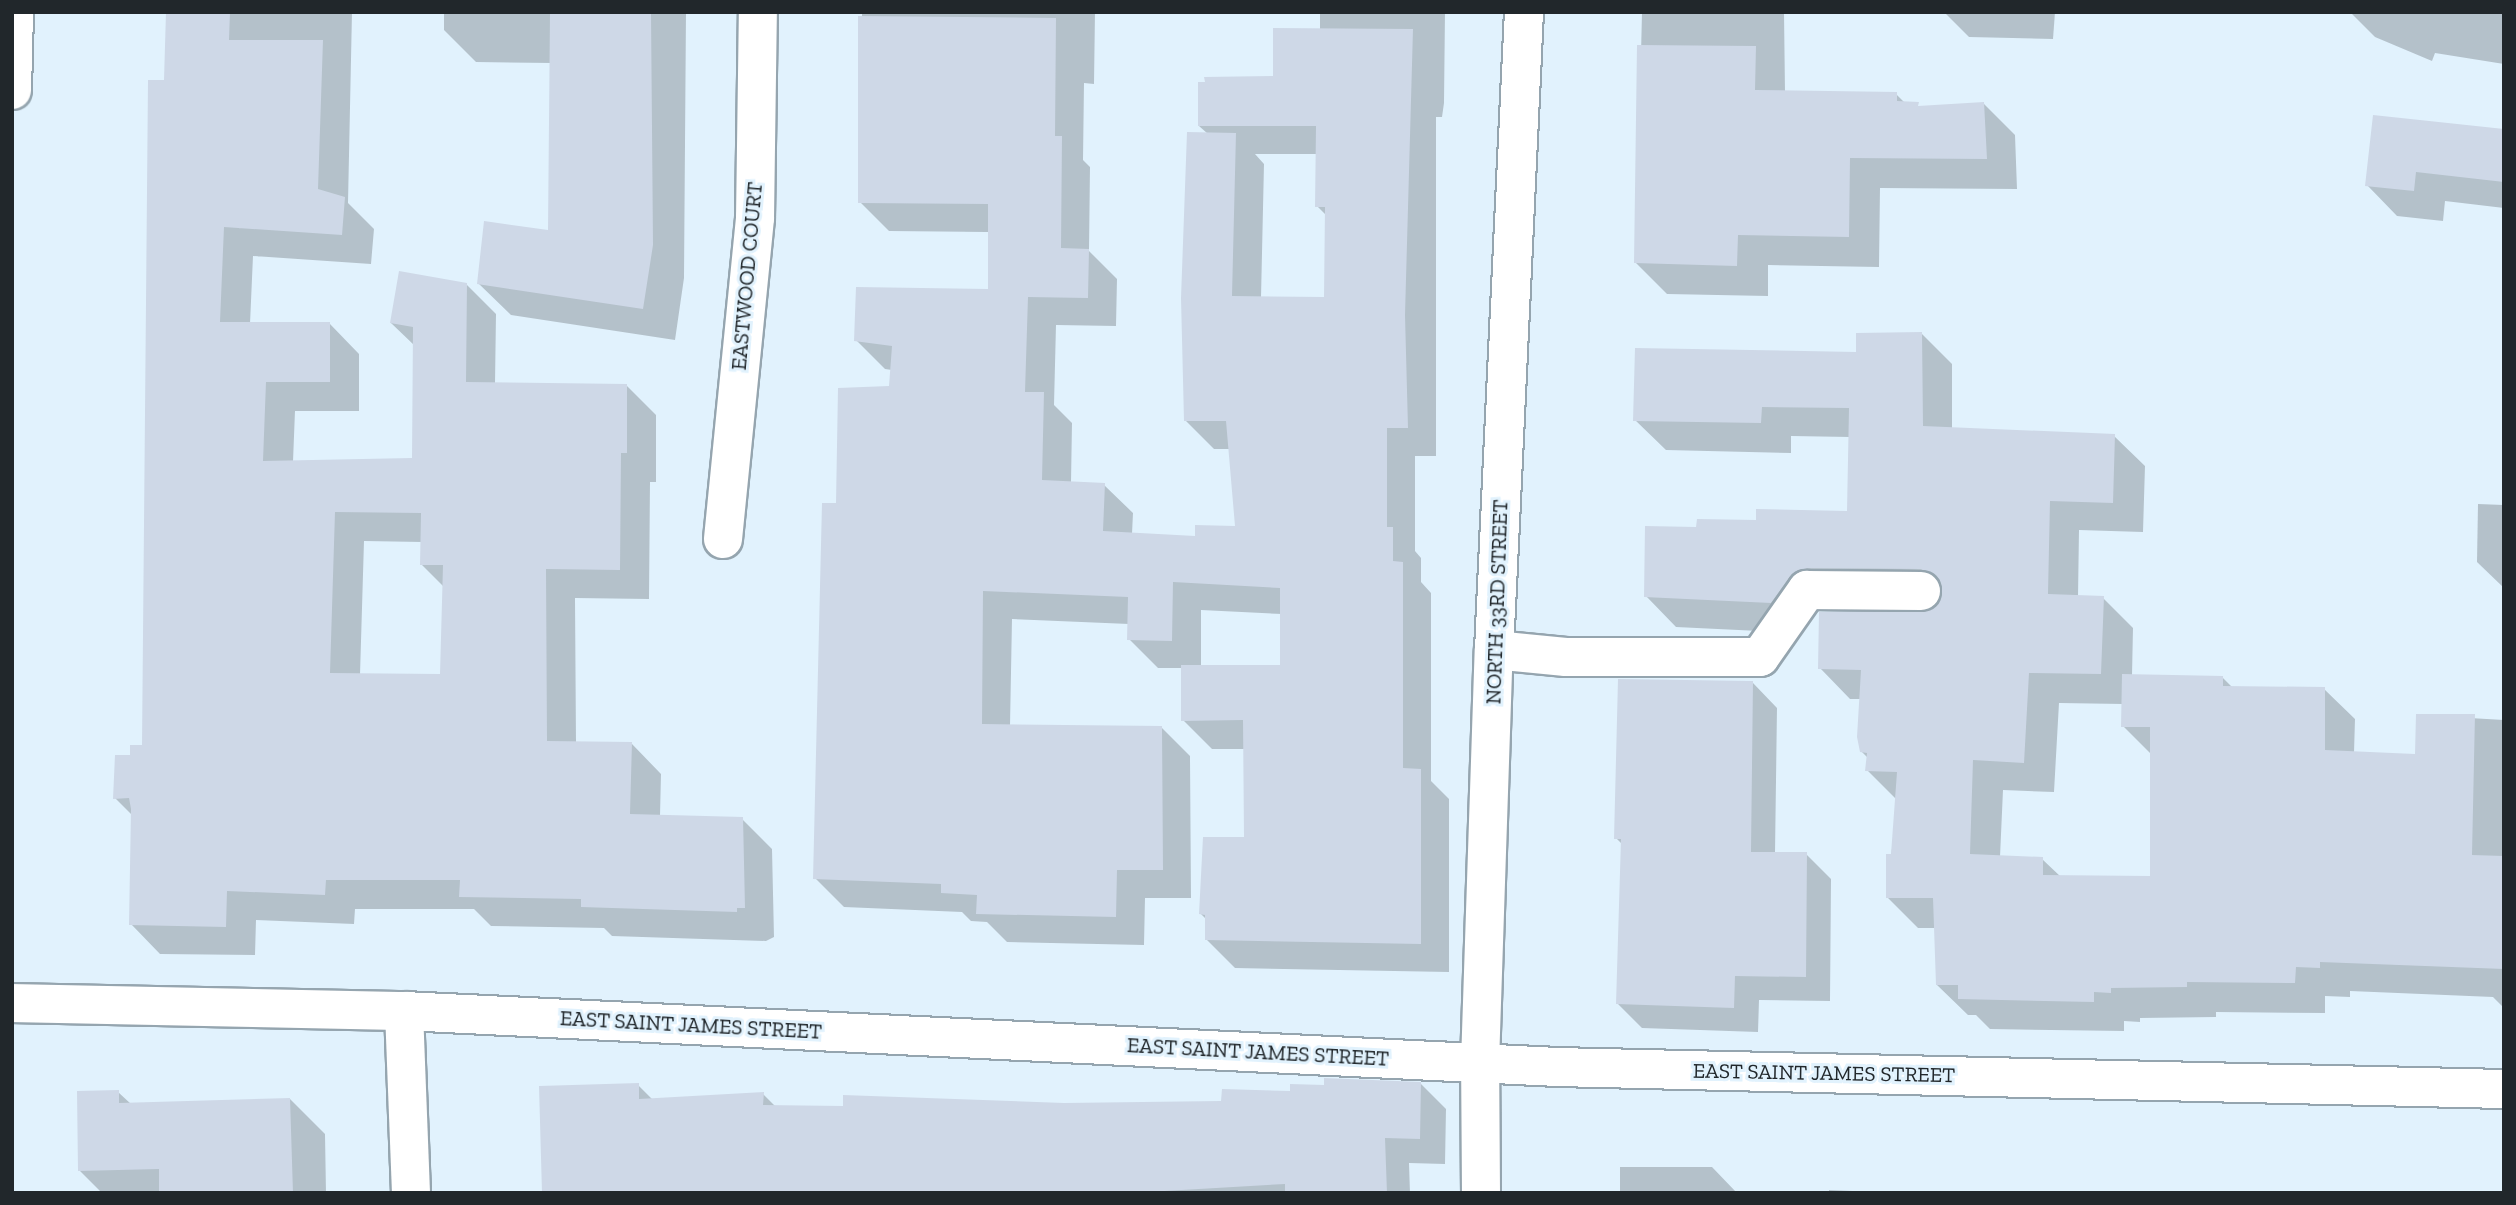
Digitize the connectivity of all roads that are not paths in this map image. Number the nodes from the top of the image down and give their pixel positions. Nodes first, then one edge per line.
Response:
1 (14, 12) edge
2 (758, 12) edge
3 (1524, 12) edge
4 (12, 90) edge
5 (723, 539) dead end
6 (1920, 591) dead end
7 (1494, 650) junction
8 (12, 1003) edge
9 (404, 1011) junction
10 (1480, 1063) junction
11 (2504, 1089) edge
12 (411, 1193) edge
13 (1481, 1193) edge

1 - 4 street
2 - 5 street, EASTWOOD COURT
3 - 7 street, NORTH 33RD STREET
6 - 7 street
7 - 10 street, NORTH 33RD STREET
8 - 9 street, EAST SAINT JAMES STREET
9 - 10 street, EAST SAINT JAMES STREET
9 - 12 street
10 - 11 street, EAST SAINT JAMES STREET
10 - 13 street, NORTH 33RD STREET

